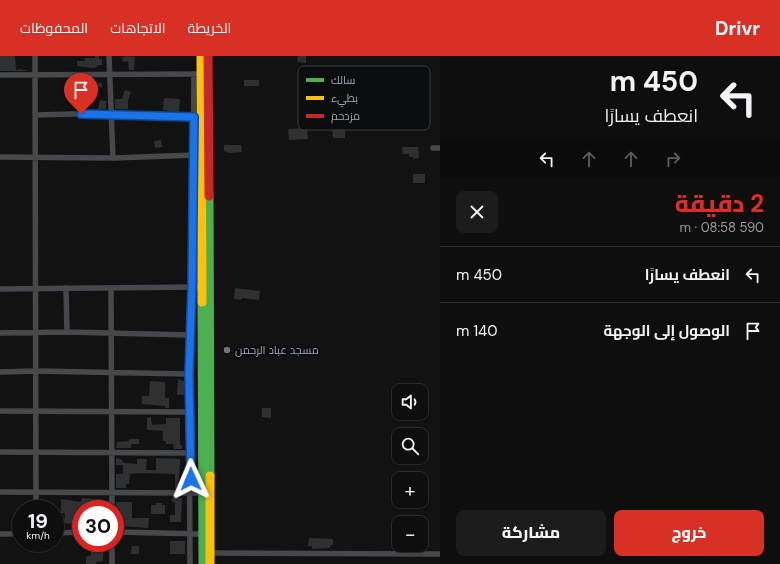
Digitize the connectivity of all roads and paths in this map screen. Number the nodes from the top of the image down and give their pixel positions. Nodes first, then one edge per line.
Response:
1 (35, 56) edge
2 (109, 56) edge
3 (200, 56) edge
4 (208, 56) edge
5 (197, 74) junction
6 (0, 75) edge
7 (35, 75) junction
8 (109, 75) junction
9 (112, 114) junction
10 (35, 115) junction
11 (194, 117) junction
12 (433, 148) dead end
13 (440, 148) edge
14 (197, 155) junction
15 (0, 157) edge
16 (35, 158) junction
17 (113, 158) junction
18 (197, 287) junction
19 (35, 288) junction
20 (66, 288) junction
21 (111, 288) junction
22 (0, 289) edge
23 (37, 332) junction
24 (67, 332) junction
25 (111, 332) junction
26 (0, 333) edge
27 (190, 335) junction
28 (36, 371) junction
29 (0, 372) edge
30 (110, 372) junction
31 (189, 374) junction
32 (0, 411) edge
33 (35, 412) junction
34 (111, 412) junction
35 (189, 412) junction
36 (111, 451) junction
37 (0, 452) edge
38 (35, 452) junction
39 (191, 453) junction
40 (112, 491) junction
41 (191, 491) junction
42 (0, 492) edge
43 (35, 492) junction
44 (202, 493) junction
45 (35, 500) edge
46 (112, 500) edge
47 (124, 532) edge
48 (191, 533) junction
49 (0, 534) edge
50 (12, 534) edge
51 (203, 534) junction
52 (112, 552) edge
53 (210, 553) junction
54 (440, 554) edge
55 (112, 564) edge
56 (190, 564) edge
57 (203, 564) edge
58 (210, 564) edge

1 - 7 street
2 - 8 street
3 - 5 main road
4 - 53 main road
5 - 8 street
5 - 11 street
5 - 14 main road
6 - 7 street
7 - 8 street
7 - 10 street
8 - 9 street
9 - 10 street
9 - 11 street
9 - 17 street
10 - 16 street
11 - 14 street
12 - 13 street
14 - 17 street
14 - 18 main road
15 - 16 street
16 - 17 street
16 - 19 street
18 - 21 street
18 - 27 street
18 - 44 main road
19 - 20 street
19 - 22 street
19 - 23 street
20 - 21 street
20 - 24 street
21 - 25 street
23 - 24 street
23 - 26 street
23 - 28 street
24 - 25 street
25 - 27 street
25 - 30 street
27 - 31 street
28 - 29 street
28 - 30 street
28 - 33 street
30 - 31 street
30 - 34 street
31 - 35 street
32 - 33 street
33 - 34 street
33 - 38 street
34 - 35 street
34 - 36 street
35 - 39 street
36 - 38 street
36 - 39 street
36 - 40 street
37 - 38 street
38 - 43 street
39 - 41 street
40 - 41 street
40 - 43 street
40 - 46 street
41 - 44 street
41 - 48 street
42 - 43 street
43 - 45 street
44 - 51 main road
47 - 48 street
48 - 51 street
48 - 56 street
49 - 50 street
51 - 57 main road
52 - 55 street
53 - 54 street
53 - 58 main road

